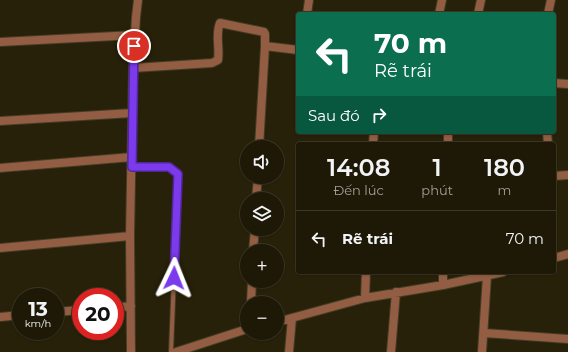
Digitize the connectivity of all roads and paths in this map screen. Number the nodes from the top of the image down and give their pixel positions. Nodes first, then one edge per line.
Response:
1 (138, 0) edge
2 (309, 0) edge
3 (442, 0) edge
4 (481, 0) edge
5 (551, 0) edge
6 (307, 12) edge
7 (439, 12) edge
8 (478, 12) edge
9 (548, 12) edge
10 (135, 35) junction
11 (0, 42) edge
12 (265, 46) junction
13 (296, 50) edge
14 (133, 68) junction
15 (556, 83) edge
16 (568, 84) edge
17 (132, 113) junction
18 (0, 121) edge
19 (259, 140) edge
20 (132, 157) junction
21 (132, 167) junction
22 (0, 168) edge
23 (568, 175) edge
24 (556, 176) edge
25 (130, 236) junction
26 (0, 248) edge
27 (568, 254) edge
28 (556, 257) edge
29 (366, 274) edge
30 (443, 274) edge
31 (495, 274) edge
32 (487, 276) junction
33 (443, 285) junction
34 (396, 292) junction
35 (365, 298) junction
36 (124, 306) edge
37 (131, 306) junction
38 (12, 316) edge
39 (0, 317) edge
40 (292, 318) junction
41 (284, 320) edge
42 (240, 332) edge
43 (484, 333) junction
44 (568, 339) edge
45 (131, 352) edge
46 (171, 352) edge
47 (176, 352) edge
48 (289, 352) edge
49 (391, 352) edge
50 (482, 352) edge

1 - 10 street
2 - 6 street
3 - 7 street
4 - 8 street
5 - 9 street
10 - 11 street
10 - 14 street
12 - 13 street
12 - 14 street
12 - 19 street
14 - 17 street
15 - 16 street
17 - 18 street
17 - 20 street
20 - 21 street
20 - 22 street
21 - 25 street
21 - 46 lane
23 - 24 street
25 - 26 street
25 - 37 street
27 - 28 street
29 - 35 street
30 - 33 street
31 - 32 street
32 - 33 street
32 - 43 street
33 - 34 street
34 - 35 street
34 - 49 street
35 - 40 street
36 - 37 street
37 - 45 street
38 - 39 street
40 - 41 street
40 - 48 street
42 - 47 street
43 - 44 street
43 - 50 street

